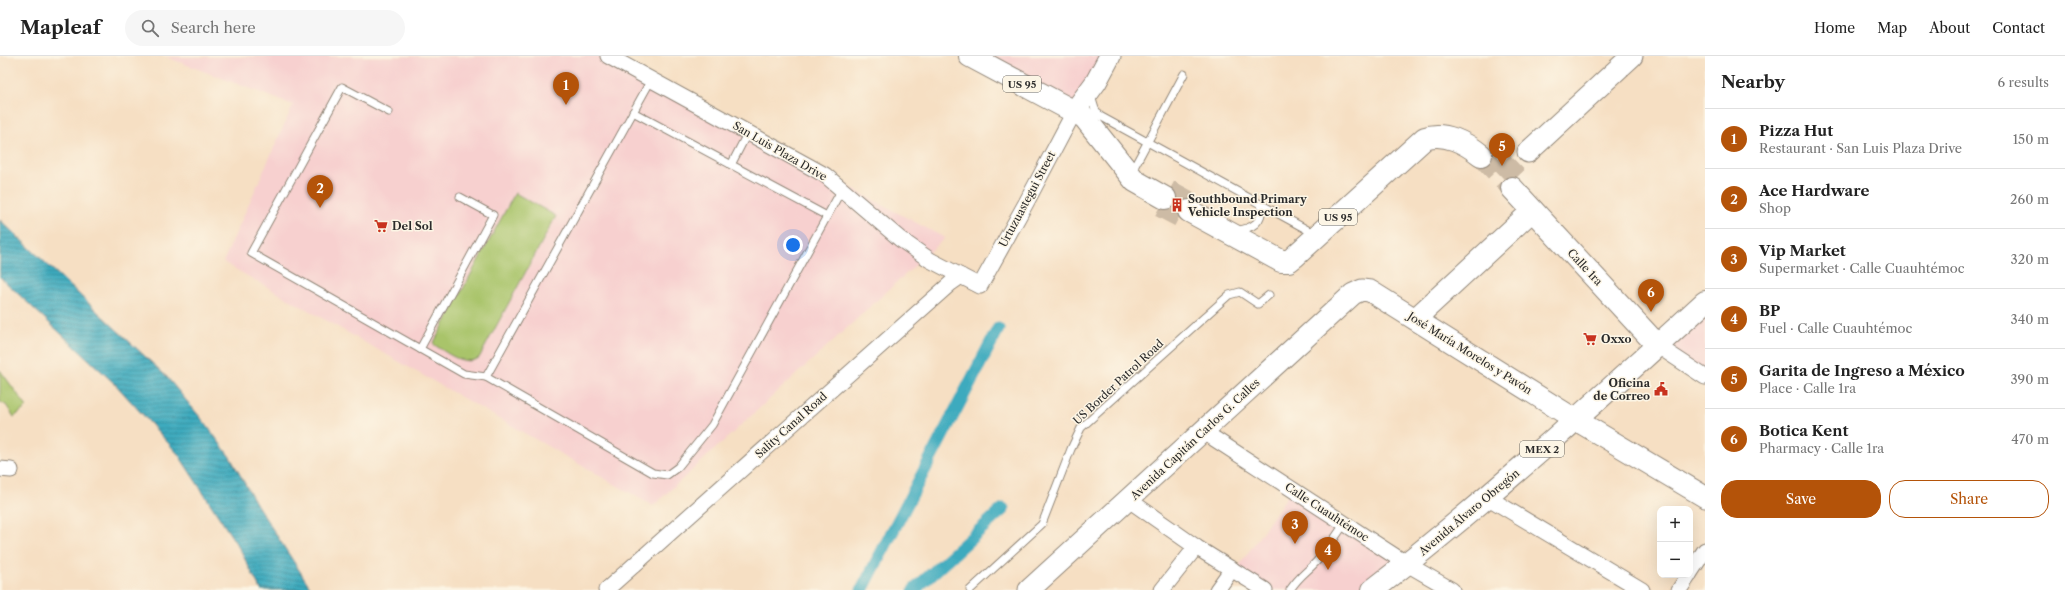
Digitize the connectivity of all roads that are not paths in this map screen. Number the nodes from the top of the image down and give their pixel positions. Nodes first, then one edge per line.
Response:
1 (608, 56) edge
2 (970, 56) edge
3 (1100, 56) edge
4 (1110, 56) edge
5 (1632, 56) edge
6 (1184, 74) dead end
7 (651, 80) junction
8 (1090, 89) junction
9 (389, 112) dead end
10 (633, 112) junction
11 (1080, 116) junction
12 (748, 132) junction
13 (1148, 142) junction
14 (1528, 152) tunnel mouth
15 (1481, 155) tunnel mouth
16 (731, 164) junction
17 (1130, 174) junction
18 (1512, 188) tunnel mouth
19 (842, 189) junction
20 (460, 197) dead end
21 (1165, 198) tunnel mouth
22 (1261, 204) junction
23 (1533, 210) junction
24 (1189, 211) tunnel mouth
25 (827, 216) junction
26 (1229, 233) junction
27 (1317, 235) junction
28 (961, 276) junction
29 (1362, 290) joint
30 (1269, 295) dead end
31 (1705, 302) edge
32 (1415, 319) junction
33 (1658, 346) junction
34 (420, 348) junction
35 (486, 377) junction
36 (1705, 377) edge
37 (1576, 420) junction
38 (1204, 432) junction
39 (1487, 497) junction
40 (1705, 497) edge
41 (1129, 500) junction
42 (1345, 523) junction
43 (1196, 547) junction
44 (1705, 550) edge
45 (1407, 564) junction
46 (1693, 568) edge
47 (1232, 569) junction
48 (1686, 578) edge
49 (606, 590) edge
50 (970, 590) edge
51 (1029, 590) edge
52 (1162, 590) edge
53 (1217, 590) edge
54 (1265, 590) edge
55 (1290, 590) edge
56 (1373, 590) edge
57 (1452, 590) edge
58 (1642, 590) edge
59 (1679, 590) edge

1 - 7 street, San Luis Plaza Drive
2 - 11 highway, US 95
3 - 11 street, Urtuzuastegui Street
4 - 8 street, Urtuzuastegui Street
5 - 14 street
6 - 13 lane
7 - 10 lane
7 - 12 street, San Luis Plaza Drive
8 - 11 street, Urtuzuastegui Street
8 - 13 lane
9 - 34 lane
10 - 16 lane
10 - 35 lane
11 - 17 highway, US 95
11 - 28 street, Urtuzuastegui Street
12 - 16 lane
12 - 19 street, San Luis Plaza Drive
13 - 17 lane
13 - 22 lane
15 - 27 highway, US 95
16 - 25 lane
17 - 21 highway, US 95
18 - 23 highway, Calle 1ra
19 - 25 lane
19 - 28 street, San Luis Plaza Drive
20 - 34 lane
22 - 26 lane
22 - 27 lane
23 - 32 street
23 - 33 highway, Calle 1ra
24 - 26 highway, US 95
25 - 35 lane
26 - 27 highway, US 95
28 - 49 street, Sality Canal Road
29 - 32 street, José María Morelos y Pavón
29 - 38 street, Avenida Capitán Carlos G. Calles
30 - 50 lane, US Border Patrol Road
31 - 33 highway, Avenida Álvaro Obregón / MEX 2
32 - 37 street, José María Morelos y Pavón
33 - 36 street
33 - 37 highway, Avenida Álvaro Obregón / MEX 2
34 - 35 lane
37 - 39 highway, Avenida Álvaro Obregón / MEX 2
37 - 40 street, José María Morelos y Pavón
38 - 41 street, Avenida Capitán Carlos G. Calles
38 - 42 street, Calle Cuauhtémoc
39 - 45 highway, Avenida Álvaro Obregón / MEX 2
39 - 58 street
41 - 43 street
41 - 51 street, Avenida Capitán Carlos G. Calles
42 - 45 street, Calle Cuauhtémoc
42 - 55 lane
43 - 47 street
43 - 52 street
44 - 46 street
45 - 56 highway, Avenida Álvaro Obregón / MEX 2
45 - 57 street, Calle Cuauhtémoc
47 - 53 street
47 - 54 street
48 - 59 street

